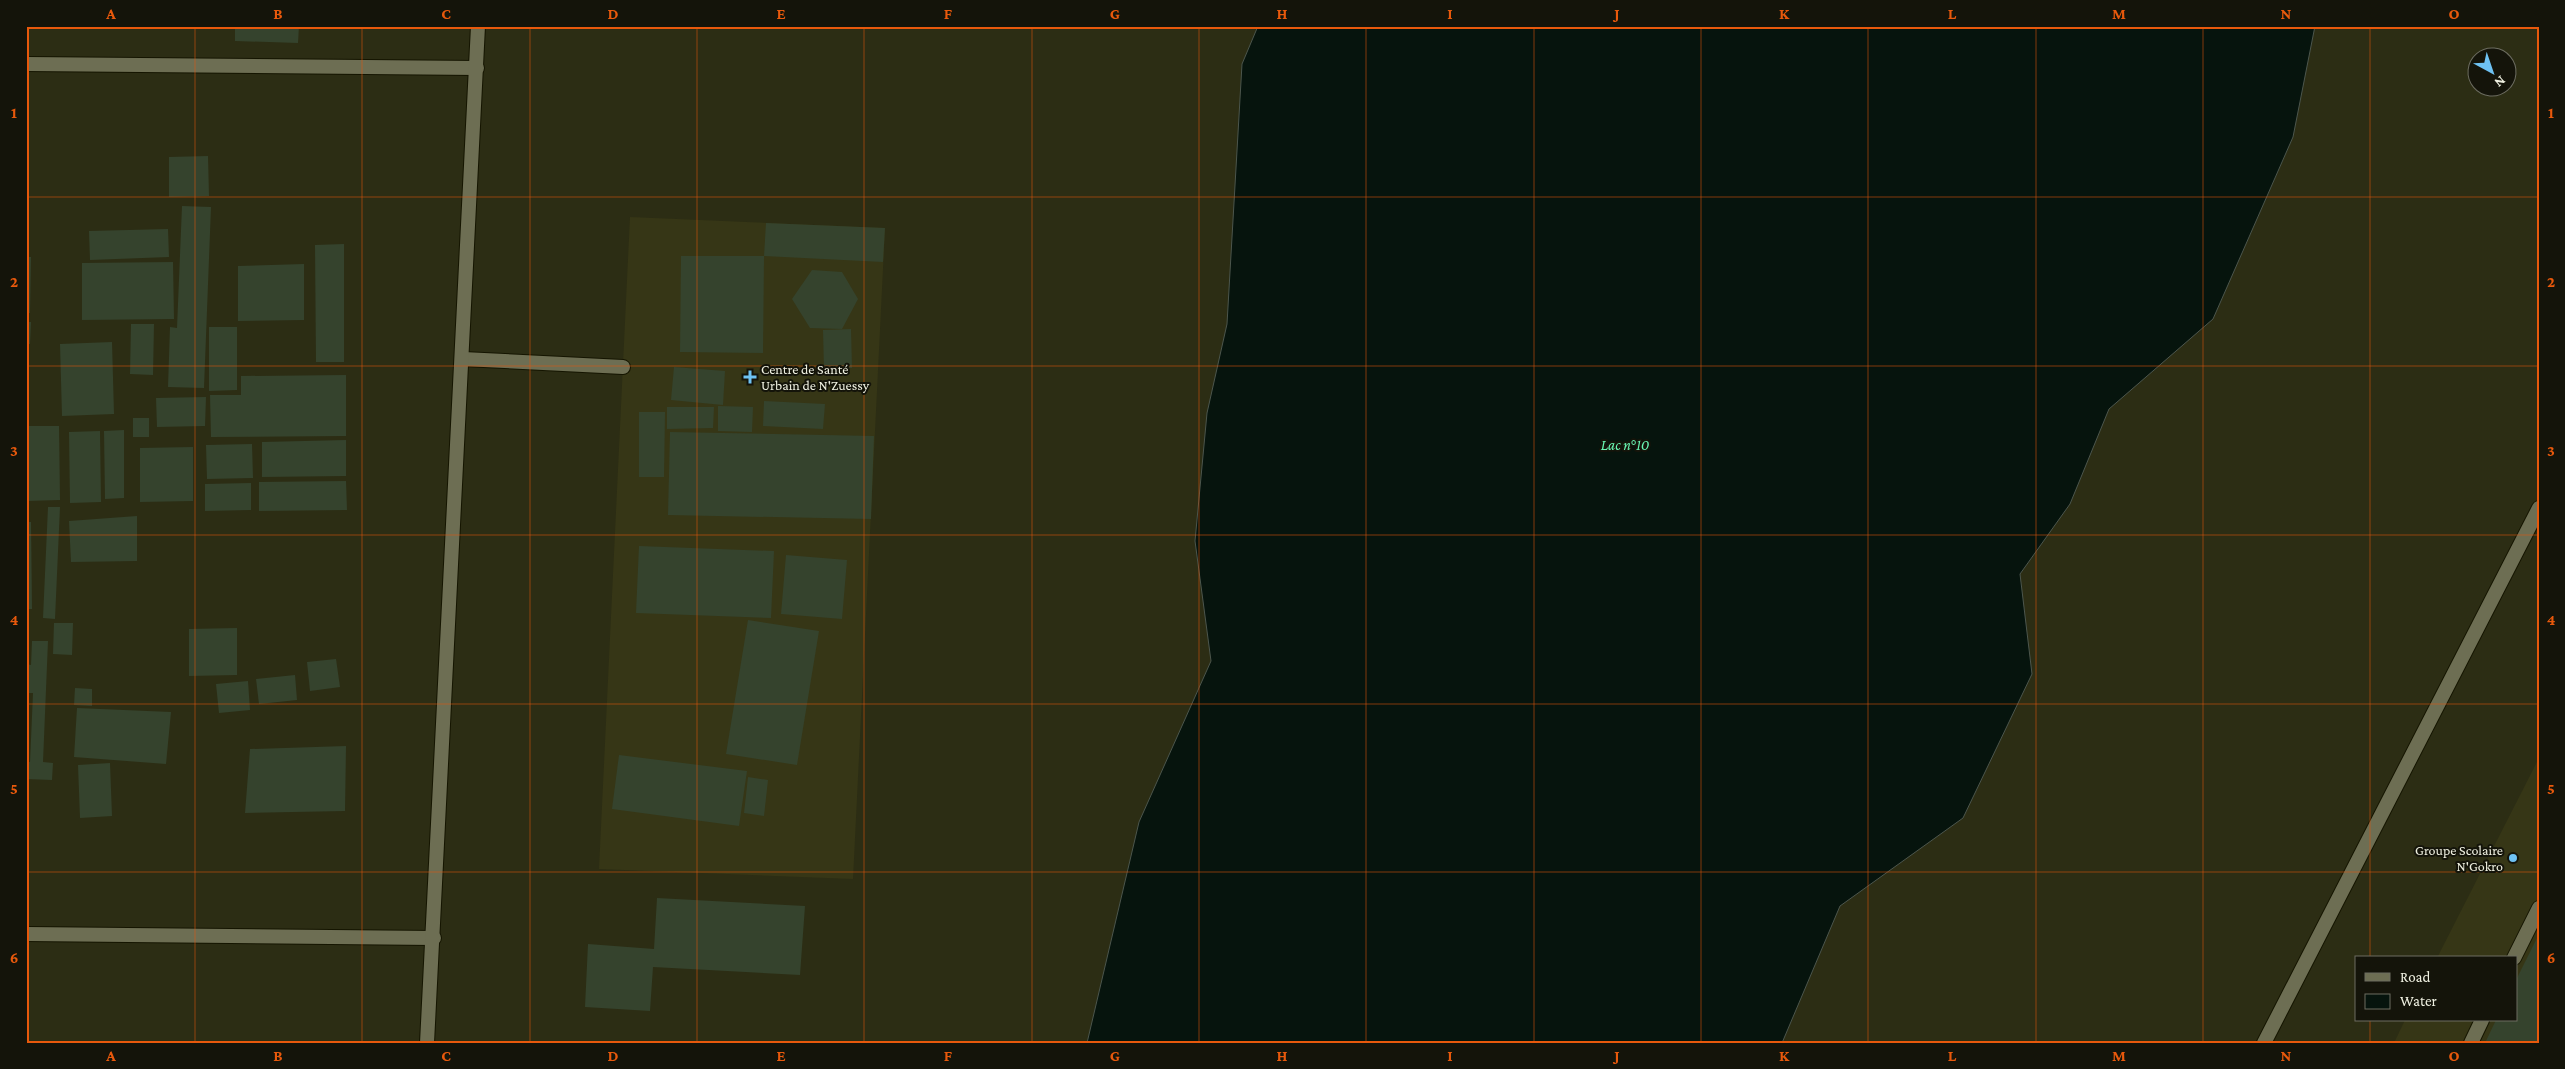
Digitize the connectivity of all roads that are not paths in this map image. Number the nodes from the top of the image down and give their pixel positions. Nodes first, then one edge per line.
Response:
1 (478, 26) edge
2 (26, 64) edge
3 (477, 68) junction
4 (463, 360) junction
5 (623, 367) dead end
6 (2539, 508) edge
7 (2539, 908) edge
8 (26, 934) edge
9 (434, 938) junction
10 (2515, 956) edge
11 (2481, 1022) edge
12 (428, 1043) edge
13 (2264, 1043) edge
14 (2471, 1043) edge

1 - 3 street
2 - 3 street
3 - 4 street
4 - 5 street
4 - 9 street
6 - 13 street
7 - 10 street
8 - 9 street
9 - 12 street
11 - 14 street

